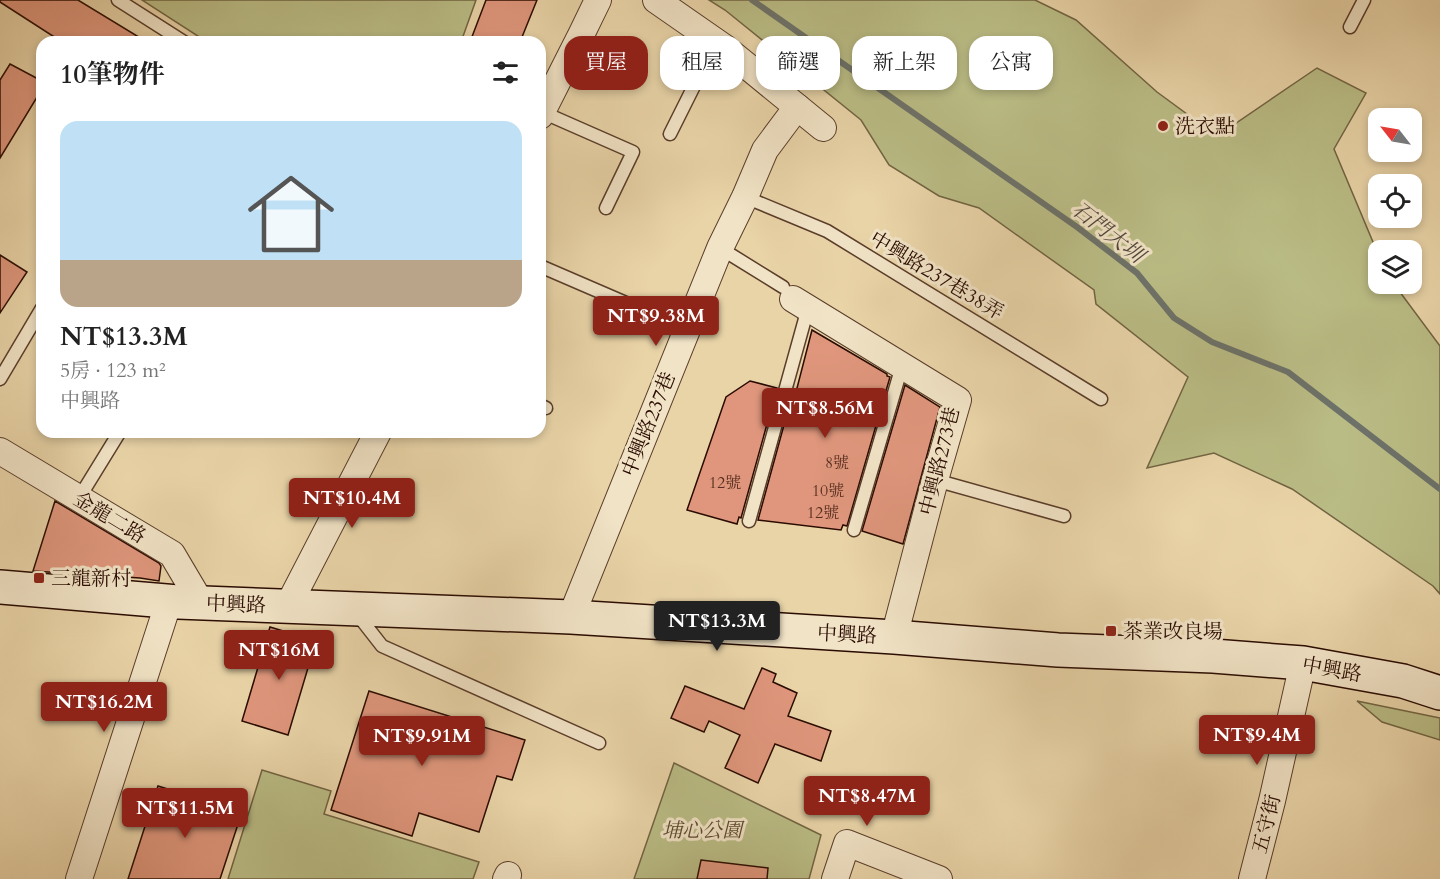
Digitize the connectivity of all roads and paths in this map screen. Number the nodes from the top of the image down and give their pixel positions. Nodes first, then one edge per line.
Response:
1 (118, 0) edge
2 (598, 0) edge
3 (656, 0) edge
4 (1364, 0) edge
5 (1350, 27) dead end
6 (175, 36) edge
7 (708, 36) edge
8 (744, 64) edge
9 (692, 90) edge
10 (546, 104) edge
11 (797, 107) junction
12 (546, 116) edge
13 (823, 128) dead end
14 (670, 134) dead end
15 (745, 197) junction
16 (606, 208) dead end
17 (720, 248) junction
18 (546, 269) edge
19 (795, 298) junction
20 (36, 318) edge
21 (686, 329) junction
22 (902, 366) junction
23 (0, 379) edge
24 (1101, 399) dead end
25 (116, 438) edge
26 (375, 438) edge
27 (0, 451) edge
28 (935, 480) junction
29 (79, 498) junction
30 (1064, 516) dead end
31 (749, 521) dead end
32 (854, 530) dead end
33 (0, 586) edge
34 (185, 602) junction
35 (288, 606) junction
36 (353, 609) junction
37 (571, 617) junction
38 (894, 636) junction
39 (1303, 663) junction
40 (1440, 693) edge
41 (598, 743) dead end
42 (79, 879) edge
43 (835, 879) edge
44 (939, 879) edge
45 (1252, 879) edge

1 - 6 lane
2 - 10 street
3 - 7 street
4 - 5 lane
8 - 11 street
9 - 14 lane
11 - 13 street
11 - 15 street, 中興路237巷
12 - 16 lane
15 - 17 street, 中興路237巷
15 - 24 lane, 中興路237巷38弄
17 - 19 lane
17 - 21 street, 中興路237巷
18 - 21 lane
19 - 22 street, 中興路273巷
19 - 31 lane
20 - 23 lane
21 - 37 street, 中興路237巷
22 - 28 street, 中興路273巷
22 - 32 lane
25 - 29 lane
26 - 35 street
27 - 29 street, 金龍二路
28 - 30 lane
28 - 38 street, 中興路273巷
29 - 34 street, 金龍二路
33 - 34 street, 中興路
34 - 35 street, 中興路
34 - 42 street
35 - 36 street, 中興路
36 - 37 street, 中興路
36 - 41 lane
37 - 38 street, 中興路
38 - 39 street, 中興路
39 - 40 street, 中興路
39 - 45 street, 五守街
43 - 44 street

